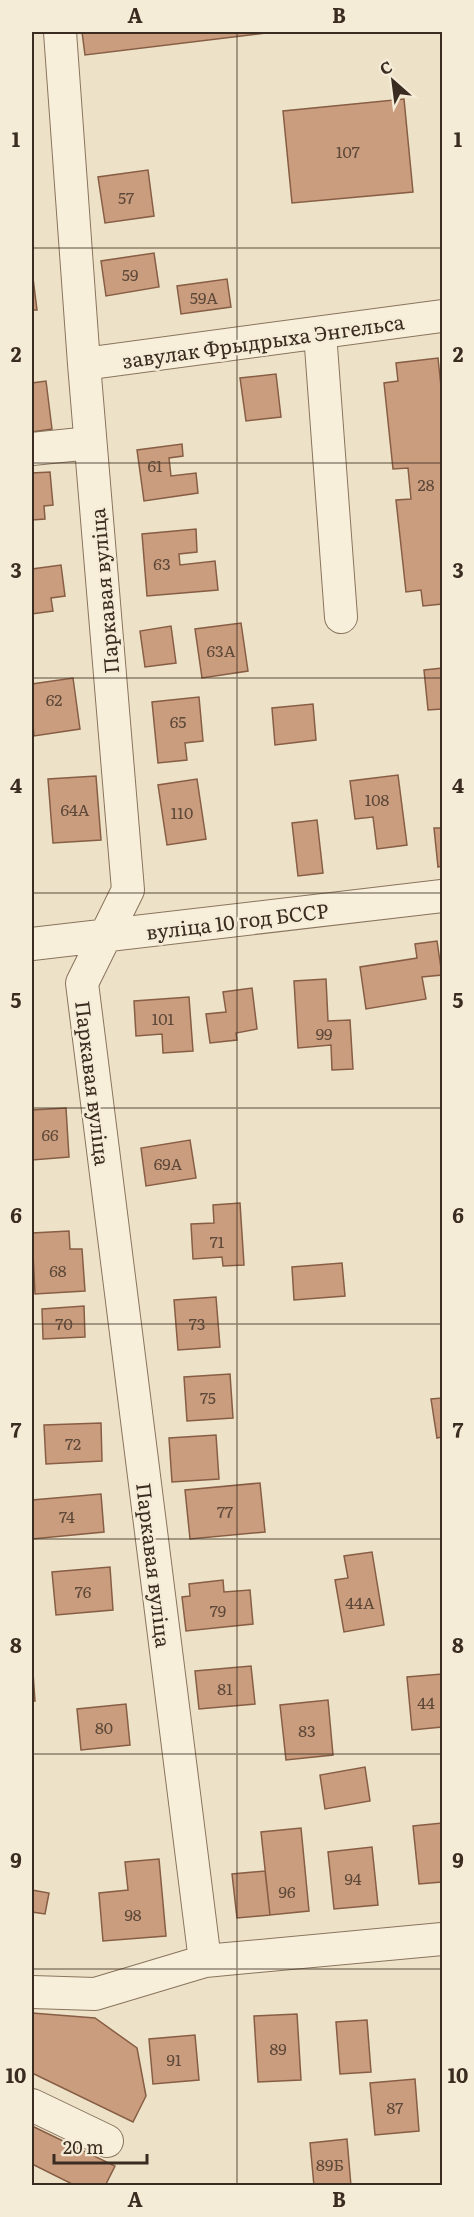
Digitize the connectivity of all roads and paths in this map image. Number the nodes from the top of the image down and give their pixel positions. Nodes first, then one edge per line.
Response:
1 (60, 32) edge
2 (442, 316) edge
3 (320, 333) junction
4 (84, 364) junction
5 (90, 443) junction
6 (32, 449) edge
7 (341, 616) dead end
8 (442, 897) edge
9 (106, 935) junction
10 (32, 944) edge
11 (442, 1939) edge
12 (205, 1961) junction
13 (32, 1992) edge
14 (32, 2104) edge
15 (107, 2141) dead end

1 - 4 street, Паркавая вуліца
2 - 3 street, завулак Фрыдрыха Энгельса
3 - 4 street, завулак Фрыдрыха Энгельса
3 - 7 street
4 - 5 street, Паркавая вуліца
5 - 6 street
5 - 9 street, Паркавая вуліца
8 - 9 street, вуліца 10 год БССР
9 - 10 street, вуліца 10 год БССР
9 - 12 street, Паркавая вуліца
11 - 12 street
12 - 13 street
14 - 15 street

